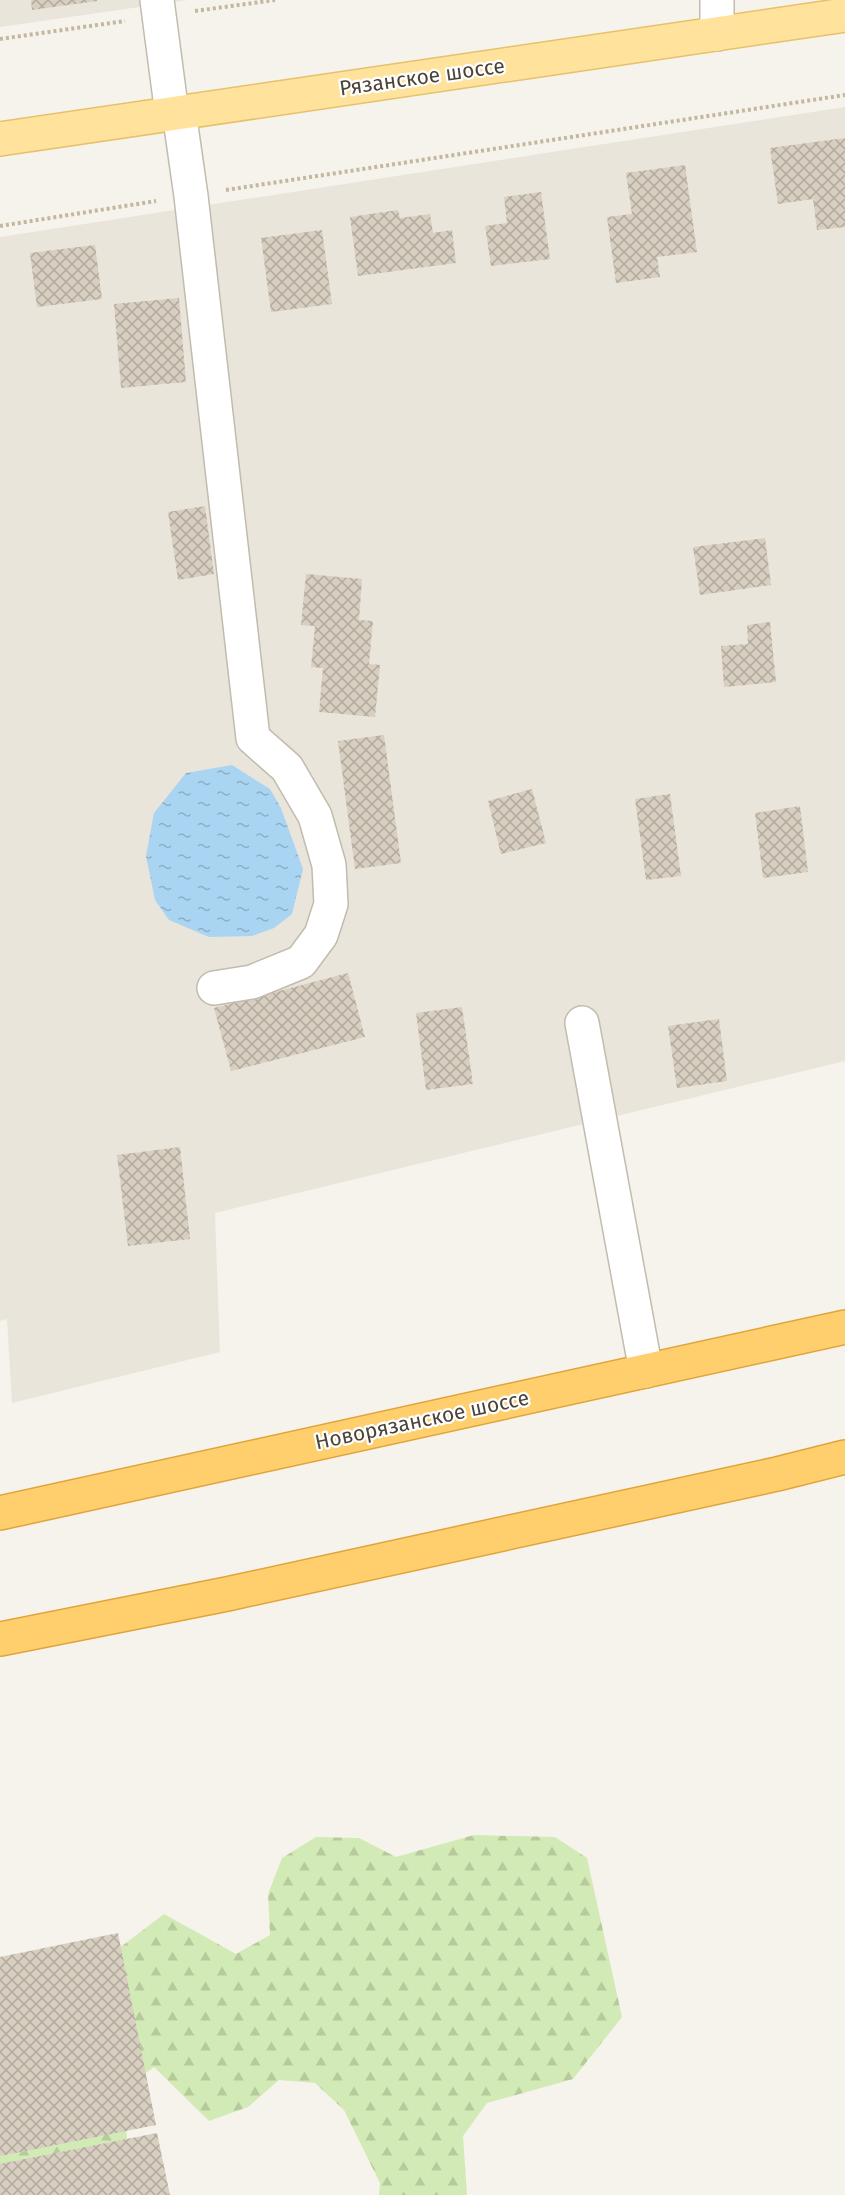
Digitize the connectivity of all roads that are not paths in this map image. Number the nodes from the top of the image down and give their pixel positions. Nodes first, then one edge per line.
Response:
1 (157, 0) edge
2 (717, 0) edge
3 (845, 15) edge
4 (717, 34) junction
5 (176, 113) junction
6 (0, 139) edge
7 (214, 988) dead end
8 (582, 1023) dead end
9 (845, 1327) edge
10 (646, 1371) junction
11 (845, 1457) edge
12 (0, 1513) edge
13 (0, 1639) edge

1 - 5 lane
2 - 4 lane
3 - 4 main road, Рязанское шоссе
4 - 5 main road, Рязанское шоссе
5 - 6 main road, Рязанское шоссе
5 - 7 lane
8 - 10 lane
9 - 10 highway, Новорязанское шоссе
10 - 12 highway, Новорязанское шоссе
11 - 13 highway

